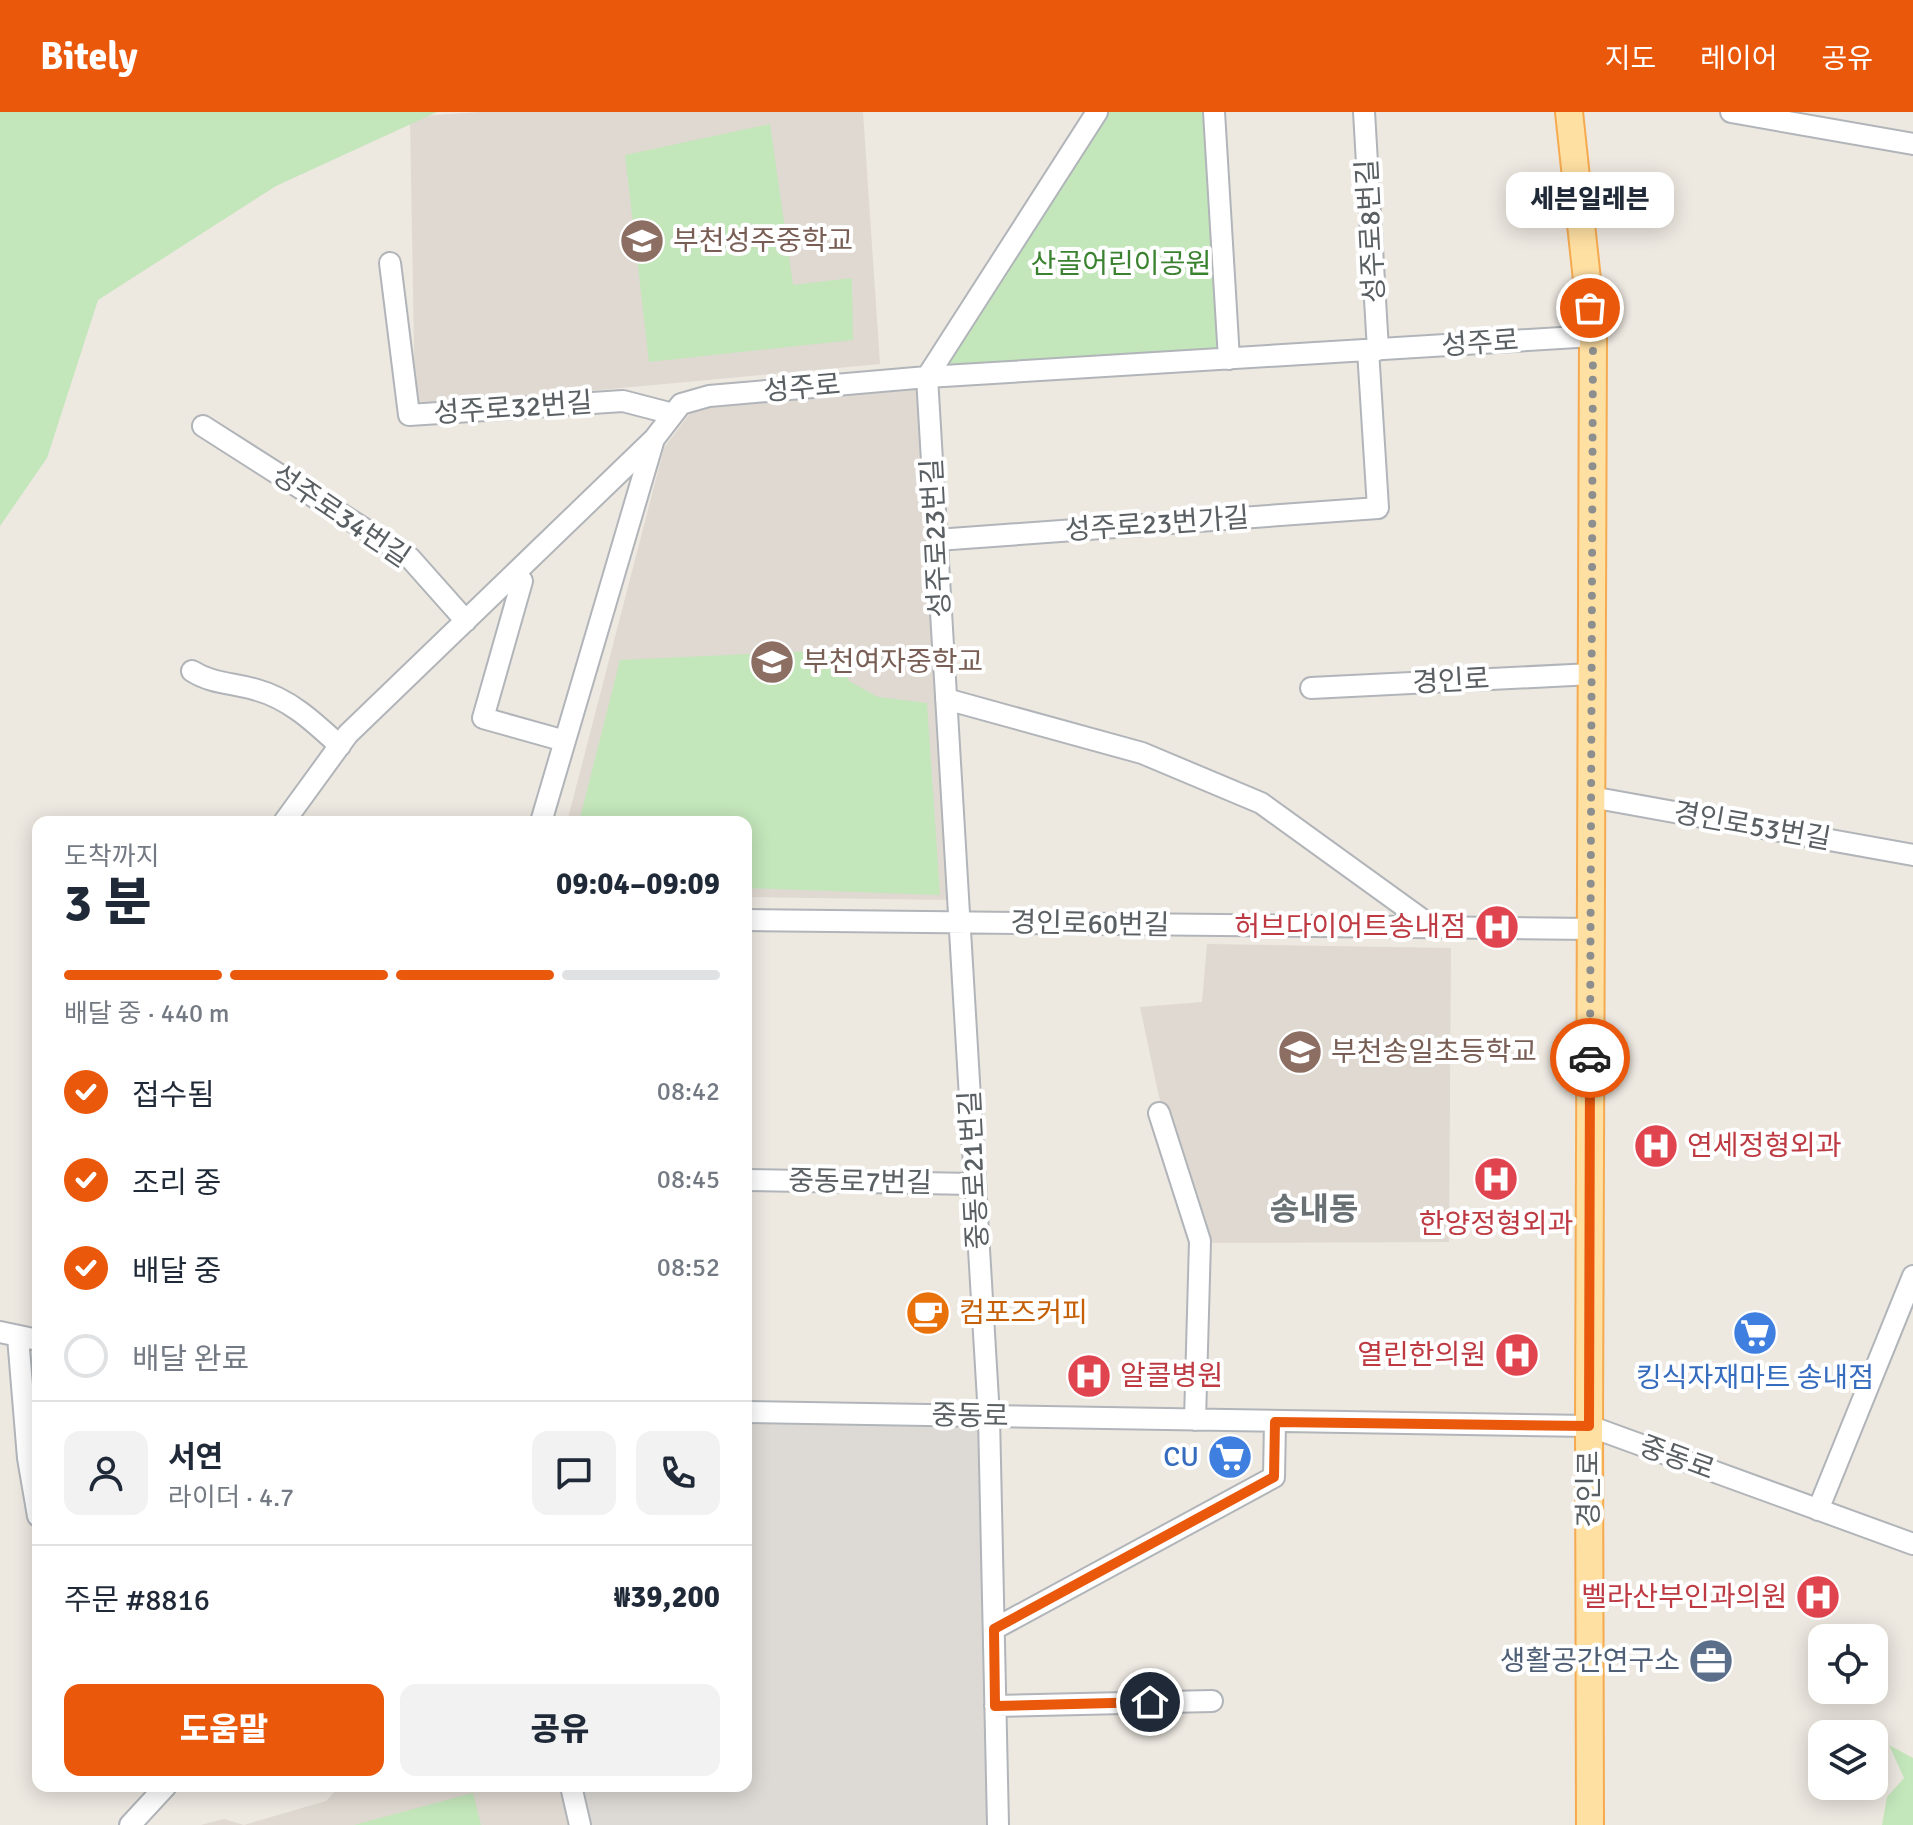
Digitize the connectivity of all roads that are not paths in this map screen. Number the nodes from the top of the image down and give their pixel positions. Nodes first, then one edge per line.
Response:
1 (1097, 112) edge
2 (1214, 112) edge
3 (1364, 112) edge
4 (1569, 112) edge
5 (1731, 112) edge
6 (1913, 144) edge
7 (390, 263) dead end
8 (1593, 336) junction
9 (1373, 350) junction
10 (1229, 359) junction
11 (927, 377) junction
12 (673, 414) junction
13 (203, 426) dead end
14 (654, 439) junction
15 (937, 540) junction
16 (516, 572) junction
17 (466, 621) junction
18 (192, 671) dead end
19 (1592, 674) junction
20 (1311, 688) dead end
21 (946, 699) junction
22 (565, 741) junction
23 (340, 746) junction
24 (1591, 797) junction
25 (294, 816) edge
26 (543, 816) edge
27 (1913, 855) edge
28 (752, 920) edge
29 (959, 922) junction
30 (1434, 928) junction
31 (1591, 929) junction
32 (1159, 1113) dead end
33 (752, 1180) edge
34 (975, 1184) junction
35 (1913, 1276) edge
36 (19, 1336) edge
37 (752, 1412) edge
38 (989, 1417) junction
39 (1195, 1420) junction
40 (1275, 1422) junction
41 (1589, 1426) junction
42 (32, 1481) edge
43 (1818, 1510) junction
44 (1865, 1527) junction
45 (1913, 1532) edge
46 (1913, 1544) edge
47 (1913, 1560) edge
48 (994, 1629) junction
49 (1212, 1701) dead end
50 (995, 1706) junction
51 (160, 1792) edge
52 (572, 1792) edge
53 (130, 1825) edge
54 (580, 1825) edge
55 (998, 1825) edge
56 (1590, 1825) edge

1 - 11 street
2 - 10 street
3 - 9 street, 성주로8번길
4 - 8 main road, 경인로
5 - 6 street
7 - 12 street, 성주로32번길
8 - 9 street, 성주로
8 - 19 main road, 경인로
9 - 10 street, 성주로
9 - 15 street, 성주로23번가길
10 - 11 street, 성주로
11 - 12 street, 성주로
11 - 15 street, 성주로23번길
12 - 14 street, 성주로
13 - 17 street, 성주로34번길
14 - 16 street
14 - 22 street, 성주로
15 - 21 street, 성주로23번길
16 - 17 street
16 - 22 street
17 - 23 street
18 - 23 street
19 - 20 street, 경인로
19 - 24 main road, 경인로
21 - 29 street, 성주로23번길
21 - 30 street
22 - 26 street, 성주로
23 - 25 street
24 - 27 street, 경인로53번길
24 - 31 main road, 경인로
28 - 29 street, 경인로60번길
29 - 30 street, 경인로60번길
29 - 34 street, 중동로21번길
30 - 31 street, 경인로60번길
31 - 41 main road, 경인로
32 - 39 street
33 - 34 street, 중동로7번길
34 - 38 street, 중동로21번길
35 - 43 street
36 - 42 street
37 - 38 street, 중동로
38 - 39 street, 중동로
38 - 48 street, 중동로21번길
39 - 40 street, 중동로
40 - 41 street, 중동로
40 - 48 street
41 - 43 street, 중동로
41 - 56 main road, 경인로
43 - 44 street, 중동로
44 - 45 street, 중동로
44 - 46 street, 중동로
44 - 47 street, 중동로
48 - 50 street, 중동로21번길
49 - 50 street
50 - 55 street, 중동로21번길
51 - 53 street
52 - 54 street

